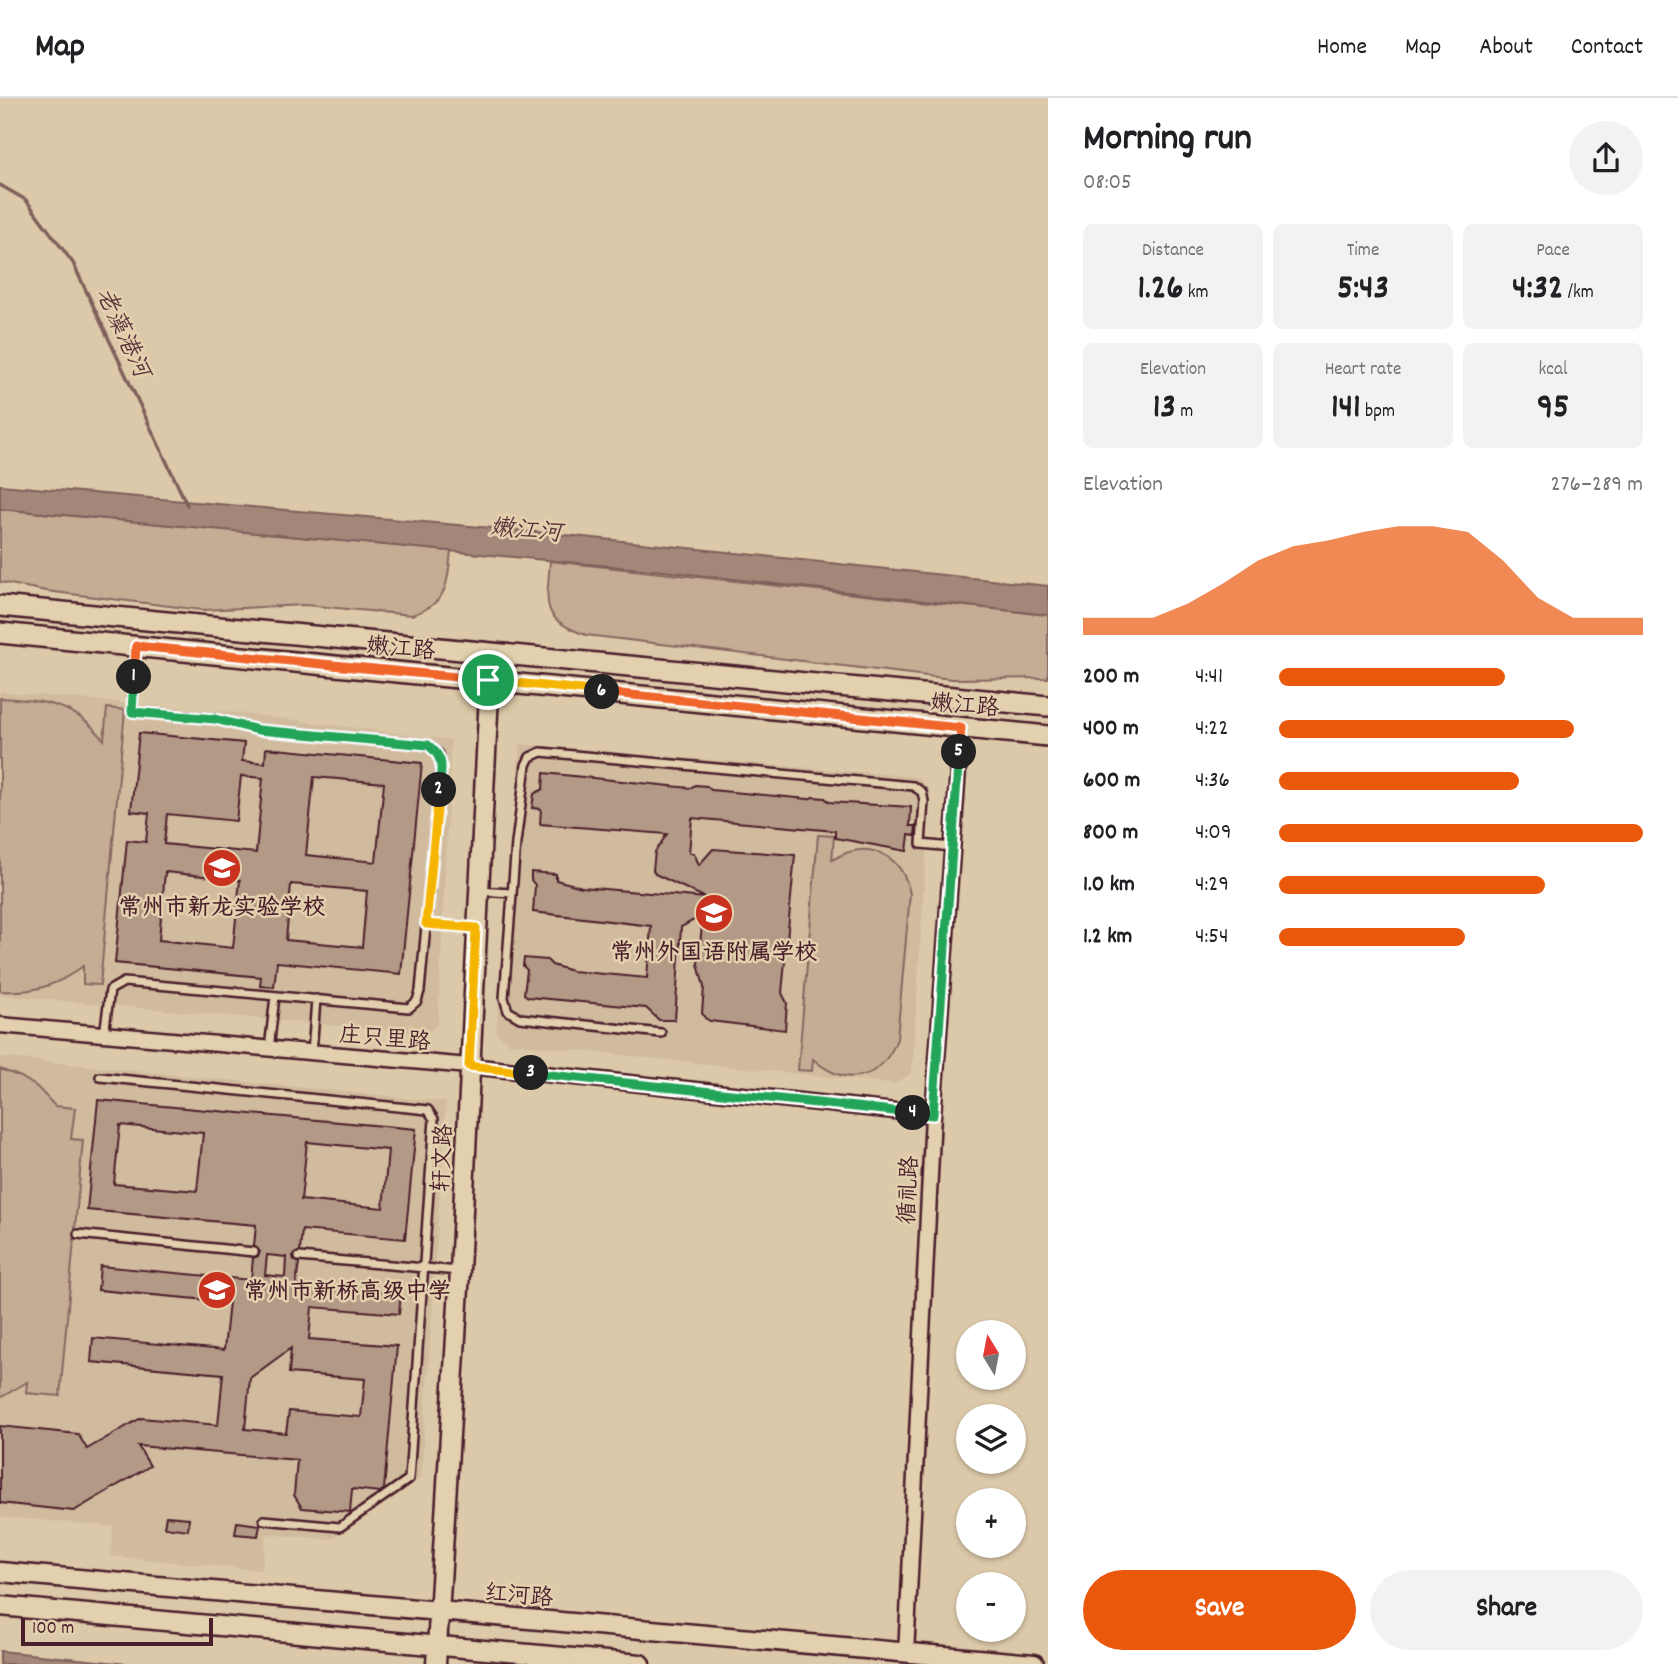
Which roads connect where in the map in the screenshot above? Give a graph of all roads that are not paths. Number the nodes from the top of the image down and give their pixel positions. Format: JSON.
{"nodes":[{"id":1,"x":0,"y":606,"type":"edge"},
{"id":2,"x":0,"y":633,"type":"edge"},
{"id":3,"x":136,"y":646,"type":"junction"},
{"id":4,"x":491,"y":654,"type":"junction"},
{"id":5,"x":488,"y":680,"type":"junction"},
{"id":6,"x":1048,"y":706,"type":"edge"},
{"id":7,"x":961,"y":728,"type":"junction"},
{"id":8,"x":1048,"y":736,"type":"edge"},
{"id":9,"x":951,"y":847,"type":"junction"},
{"id":10,"x":478,"y":891,"type":"junction"},
{"id":11,"x":512,"y":893,"type":"junction"},
{"id":12,"x":426,"y":924,"type":"junction"},
{"id":13,"x":476,"y":928,"type":"junction"},
{"id":14,"x":275,"y":996,"type":"junction"},
{"id":15,"x":317,"y":999,"type":"junction"},
{"id":16,"x":0,"y":1025,"type":"edge"},
{"id":17,"x":661,"y":1033,"type":"dead end"},
{"id":18,"x":104,"y":1035,"type":"junction"},
{"id":19,"x":270,"y":1050,"type":"junction"},
{"id":20,"x":312,"y":1053,"type":"junction"},
{"id":21,"x":469,"y":1066,"type":"junction"},
{"id":22,"x":100,"y":1077,"type":"dead end"},
{"id":23,"x":933,"y":1115,"type":"junction"},
{"id":24,"x":78,"y":1234,"type":"dead end"},
{"id":25,"x":254,"y":1252,"type":"dead end"},
{"id":26,"x":299,"y":1257,"type":"dead end"},
{"id":27,"x":424,"y":1268,"type":"junction"},
{"id":28,"x":460,"y":1271,"type":"junction"},
{"id":29,"x":264,"y":1520,"type":"dead end"},
{"id":30,"x":0,"y":1572,"type":"edge"},
{"id":31,"x":0,"y":1606,"type":"edge"},
{"id":32,"x":440,"y":1612,"type":"junction"},
{"id":33,"x":437,"y":1645,"type":"junction"},
{"id":34,"x":906,"y":1654,"type":"junction"},
{"id":35,"x":436,"y":1664,"type":"edge"},
{"id":36,"x":640,"y":1664,"type":"edge"},
{"id":37,"x":1034,"y":1664,"type":"edge"}],
"edges":[{"from":1,"to":4,"type":"main road","name":"嫩江路"},
{"from":2,"to":3,"type":"main road","name":"嫩江路"},
{"from":3,"to":5,"type":"main road","name":"嫩江路"},
{"from":3,"to":12,"type":"lane"},
{"from":4,"to":5,"type":"street","name":"轩文路"},
{"from":4,"to":6,"type":"main road","name":"嫩江路"},
{"from":5,"to":7,"type":"main road","name":"嫩江路"},
{"from":5,"to":10,"type":"street","name":"轩文路"},
{"from":7,"to":8,"type":"main road","name":"嫩江路"},
{"from":7,"to":9,"type":"street","name":"循礼路"},
{"from":9,"to":11,"type":"lane"},
{"from":9,"to":23,"type":"street","name":"循礼路"},
{"from":10,"to":11,"type":"lane"},
{"from":10,"to":13,"type":"street","name":"轩文路"},
{"from":11,"to":17,"type":"lane"},
{"from":12,"to":13,"type":"lane"},
{"from":12,"to":15,"type":"lane"},
{"from":13,"to":21,"type":"street","name":"轩文路"},
{"from":14,"to":15,"type":"lane"},
{"from":14,"to":18,"type":"lane"},
{"from":14,"to":19,"type":"lane"},
{"from":15,"to":20,"type":"lane"},
{"from":16,"to":18,"type":"street","name":"庄只里路"},
{"from":18,"to":19,"type":"street","name":"庄只里路"},
{"from":19,"to":20,"type":"street","name":"庄只里路"},
{"from":20,"to":21,"type":"street","name":"庄只里路"},
{"from":21,"to":23,"type":"street","name":"庄只里路"},
{"from":21,"to":28,"type":"street","name":"轩文路"},
{"from":22,"to":27,"type":"lane"},
{"from":23,"to":34,"type":"street","name":"循礼路"},
{"from":24,"to":25,"type":"lane"},
{"from":26,"to":27,"type":"lane"},
{"from":27,"to":28,"type":"lane"},
{"from":27,"to":29,"type":"lane"},
{"from":28,"to":32,"type":"street","name":"轩文路"},
{"from":30,"to":32,"type":"street","name":"红河路"},
{"from":31,"to":33,"type":"street"},
{"from":32,"to":33,"type":"street","name":"轩文路"},
{"from":32,"to":34,"type":"street","name":"红河路"},
{"from":33,"to":35,"type":"street","name":"轩文路"},
{"from":33,"to":36,"type":"street"},
{"from":34,"to":37,"type":"street","name":"红河路"}]}
